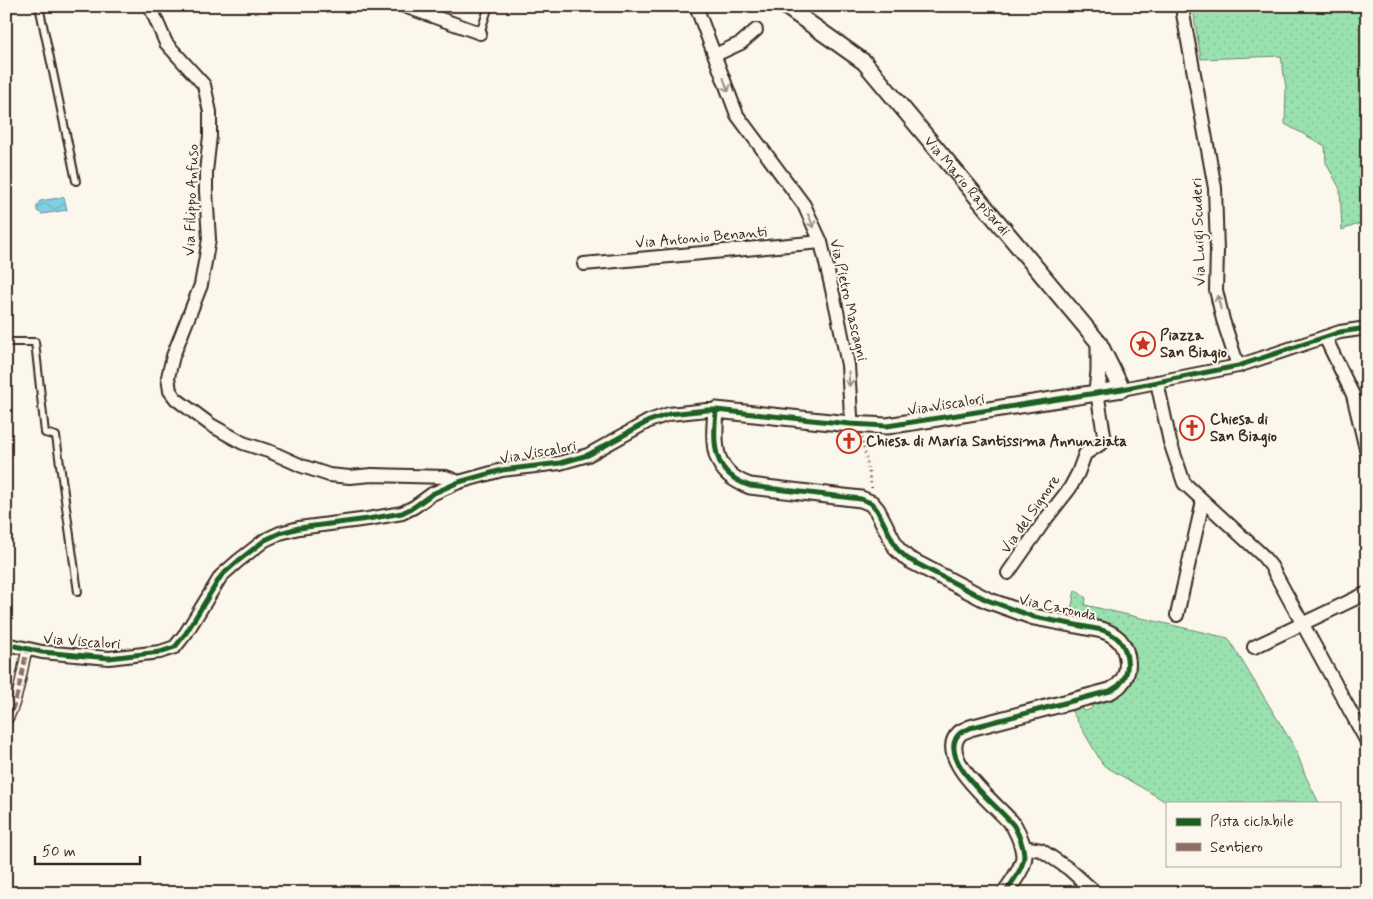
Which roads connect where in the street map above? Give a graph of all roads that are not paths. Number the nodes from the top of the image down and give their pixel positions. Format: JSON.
{"nodes":[{"id":1,"x":39,"y":6,"type":"edge"},
{"id":2,"x":150,"y":6,"type":"edge"},
{"id":3,"x":404,"y":6,"type":"edge"},
{"id":4,"x":489,"y":6,"type":"edge"},
{"id":5,"x":696,"y":6,"type":"edge"},
{"id":6,"x":785,"y":6,"type":"edge"},
{"id":7,"x":1183,"y":6,"type":"edge"},
{"id":8,"x":756,"y":30,"type":"dead end"},
{"id":9,"x":480,"y":33,"type":"joint"},
{"id":10,"x":715,"y":55,"type":"junction"},
{"id":11,"x":76,"y":180,"type":"dead end"},
{"id":12,"x":820,"y":242,"type":"junction"},
{"id":13,"x":584,"y":264,"type":"dead end"},
{"id":14,"x":1367,"y":328,"type":"edge"},
{"id":15,"x":1325,"y":337,"type":"junction"},
{"id":16,"x":6,"y":342,"type":"edge"},
{"id":17,"x":1099,"y":343,"type":"junction"},
{"id":18,"x":1238,"y":366,"type":"junction"},
{"id":19,"x":1157,"y":382,"type":"junction"},
{"id":20,"x":1122,"y":388,"type":"junction"},
{"id":21,"x":1097,"y":392,"type":"junction"},
{"id":22,"x":716,"y":410,"type":"junction"},
{"id":23,"x":855,"y":424,"type":"junction"},
{"id":24,"x":1367,"y":453,"type":"edge"},
{"id":25,"x":460,"y":482,"type":"junction"},
{"id":26,"x":1203,"y":501,"type":"junction"},
{"id":27,"x":1008,"y":573,"type":"dead end"},
{"id":28,"x":78,"y":592,"type":"dead end"},
{"id":29,"x":1367,"y":592,"type":"edge"},
{"id":30,"x":1177,"y":615,"type":"dead end"},
{"id":31,"x":1302,"y":624,"type":"junction"},
{"id":32,"x":6,"y":644,"type":"edge"},
{"id":33,"x":1254,"y":647,"type":"dead end"},
{"id":34,"x":27,"y":649,"type":"junction"},
{"id":35,"x":6,"y":722,"type":"edge"},
{"id":36,"x":1366,"y":740,"type":"edge"},
{"id":37,"x":1023,"y":846,"type":"junction"},
{"id":38,"x":1005,"y":893,"type":"edge"},
{"id":39,"x":1096,"y":893,"type":"edge"}],
"edges":[{"from":1,"to":11,"type":"lane"},
{"from":2,"to":25,"type":"street","name":"Via Filippo Anfuso"},
{"from":3,"to":9,"type":"street"},
{"from":4,"to":9,"type":"lane"},
{"from":5,"to":10,"type":"street","name":"Via Pietro Mascagni"},
{"from":6,"to":17,"type":"street","name":"Via Mario Rapisardi"},
{"from":18,"to":7,"type":"street","name":"Via Luigi Scuderi","one_way":true},
{"from":8,"to":10,"type":"street"},
{"from":10,"to":12,"type":"street","name":"Via Pietro Mascagni","one_way":true},
{"from":12,"to":13,"type":"street","name":"Via Antonio Benanti"},
{"from":12,"to":23,"type":"street","name":"Via Pietro Mascagni","one_way":true},
{"from":14,"to":15,"type":"street"},
{"from":15,"to":18,"type":"street"},
{"from":15,"to":24,"type":"street"},
{"from":16,"to":28,"type":"lane"},
{"from":17,"to":20,"type":"street","name":"Via Mario Rapisardi"},
{"from":17,"to":21,"type":"street"},
{"from":18,"to":19,"type":"street"},
{"from":19,"to":20,"type":"street"},
{"from":19,"to":26,"type":"street"},
{"from":20,"to":21,"type":"street","name":"Via Viscalori"},
{"from":21,"to":23,"type":"street","name":"Via Viscalori"},
{"from":21,"to":27,"type":"street","name":"Via del Signore"},
{"from":22,"to":23,"type":"street","name":"Via Viscalori"},
{"from":22,"to":25,"type":"street","name":"Via Viscalori"},
{"from":22,"to":37,"type":"street","name":"Via Caronda"},
{"from":25,"to":34,"type":"street","name":"Via Viscalori"},
{"from":26,"to":30,"type":"street"},
{"from":26,"to":31,"type":"street"},
{"from":29,"to":31,"type":"street"},
{"from":31,"to":33,"type":"street"},
{"from":31,"to":36,"type":"street"},
{"from":32,"to":34,"type":"street","name":"Via Viscalori"},
{"from":34,"to":35,"type":"street"},
{"from":37,"to":38,"type":"street"},
{"from":37,"to":39,"type":"street"}]}
